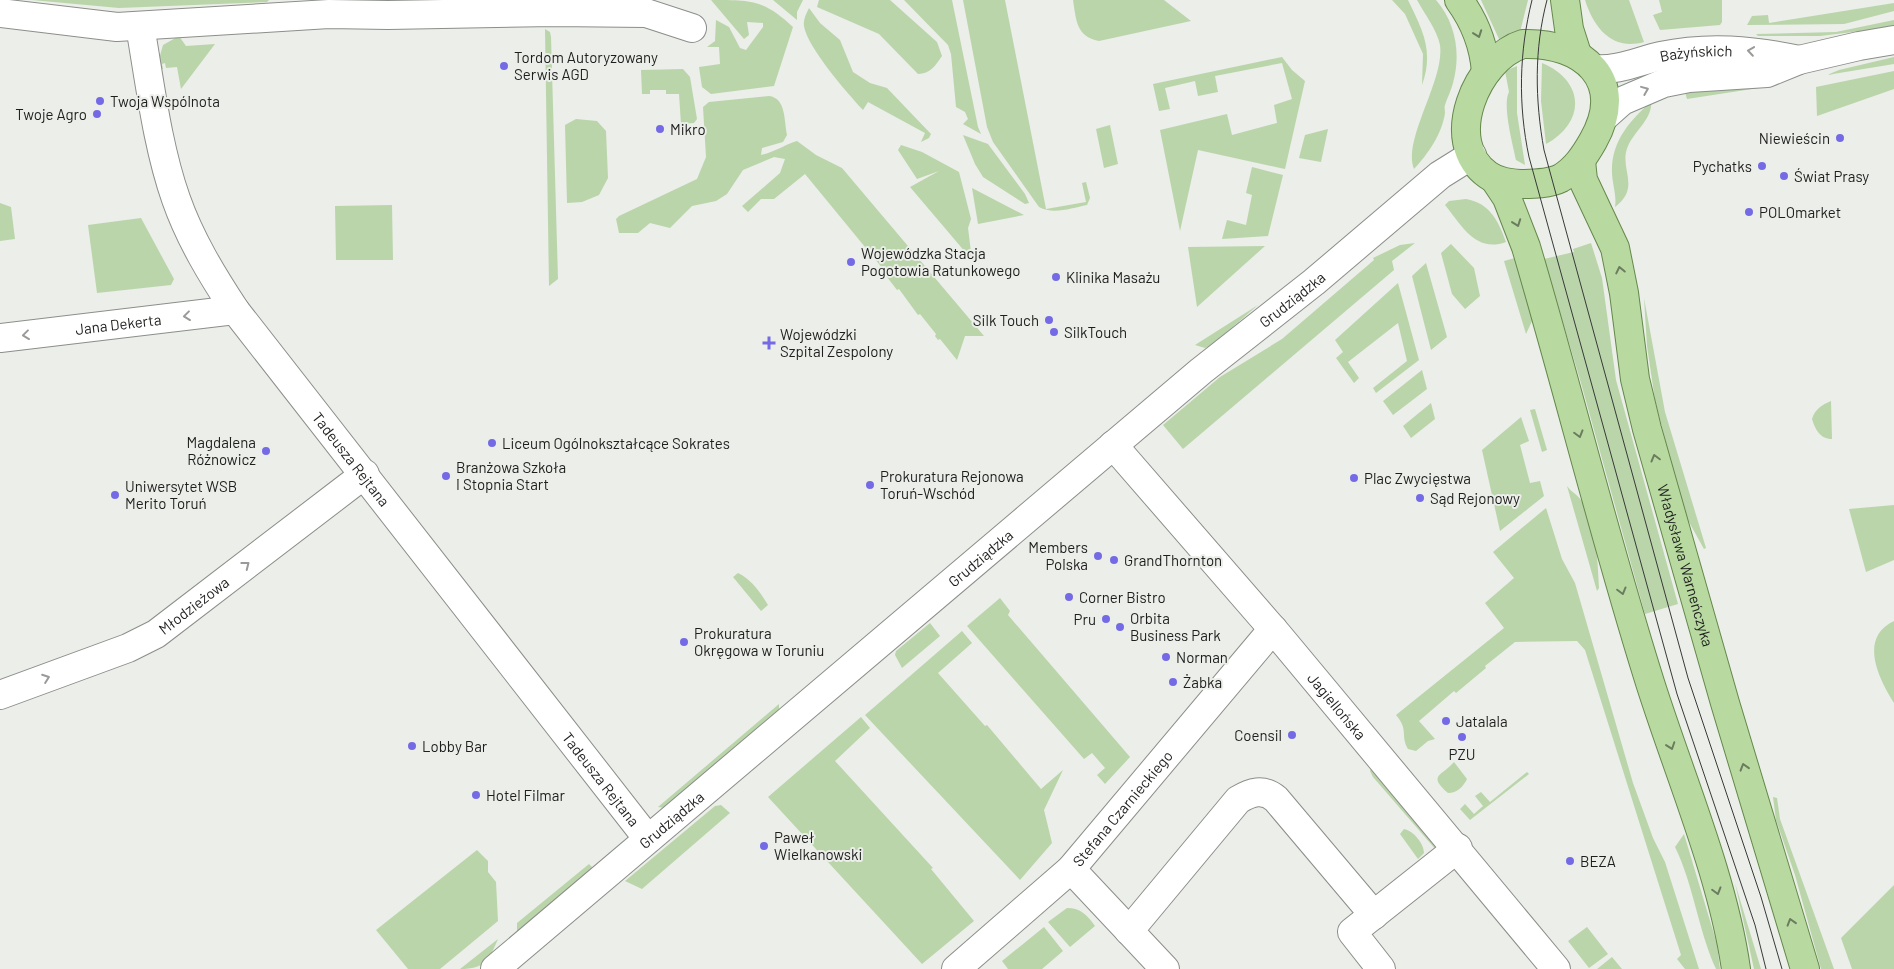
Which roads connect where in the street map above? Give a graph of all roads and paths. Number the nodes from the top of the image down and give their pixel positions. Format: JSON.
{"nodes":[{"id":1,"x":1459,"y":0,"type":"edge"},
{"id":2,"x":1565,"y":0,"type":"edge"},
{"id":3,"x":329,"y":7,"type":"edge"},
{"id":4,"x":0,"y":13,"type":"edge"},
{"id":5,"x":692,"y":28,"type":"dead end"},
{"id":6,"x":141,"y":32,"type":"junction"},
{"id":7,"x":1894,"y":40,"type":"edge"},
{"id":8,"x":1799,"y":60,"type":"junction"},
{"id":9,"x":1586,"y":61,"type":"junction"},
{"id":10,"x":1486,"y":72,"type":"junction"},
{"id":11,"x":1604,"y":117,"type":"junction"},
{"id":12,"x":1472,"y":155,"type":"junction"},
{"id":13,"x":1581,"y":161,"type":"junction"},
{"id":14,"x":1495,"y":180,"type":"junction"},
{"id":15,"x":235,"y":310,"type":"junction"},
{"id":16,"x":0,"y":338,"type":"edge"},
{"id":17,"x":1113,"y":445,"type":"junction"},
{"id":18,"x":365,"y":474,"type":"junction"},
{"id":19,"x":1273,"y":629,"type":"junction"},
{"id":20,"x":0,"y":695,"type":"edge"},
{"id":21,"x":648,"y":839,"type":"junction"},
{"id":22,"x":1458,"y":848,"type":"junction"},
{"id":23,"x":1071,"y":869,"type":"junction"},
{"id":24,"x":1374,"y":915,"type":"junction"},
{"id":25,"x":1129,"y":931,"type":"junction"},
{"id":26,"x":1157,"y":966,"type":"edge"},
{"id":27,"x":495,"y":969,"type":"edge"},
{"id":28,"x":956,"y":969,"type":"edge"},
{"id":29,"x":1381,"y":969,"type":"edge"},
{"id":30,"x":1556,"y":969,"type":"edge"},
{"id":31,"x":1736,"y":969,"type":"edge"},
{"id":32,"x":1805,"y":969,"type":"edge"}],
"edges":[{"from":1,"to":10,"type":"main road","one_way":true},
{"from":2,"to":9,"type":"main road"},
{"from":3,"to":5,"type":"street"},
{"from":3,"to":6,"type":"street"},
{"from":4,"to":6,"type":"street"},
{"from":6,"to":15,"type":"street","name":"Tadeusza Rejtana"},
{"from":7,"to":8,"type":"street","name":"Bażyńskich"},
{"from":8,"to":9,"type":"street","name":"Bażyńskich","one_way":true},
{"from":11,"to":8,"type":"street","name":"Bażyńskich","one_way":true},
{"from":9,"to":10,"type":"main road"},
{"from":9,"to":11,"type":"main road"},
{"from":10,"to":12,"type":"main road"},
{"from":11,"to":13,"type":"main road"},
{"from":12,"to":14,"type":"main road"},
{"from":12,"to":17,"type":"street","name":"Grudziądzka"},
{"from":13,"to":14,"type":"main road"},
{"from":32,"to":13,"type":"main road","name":"Władysława Warneńczyka","one_way":true},
{"from":14,"to":31,"type":"main road","one_way":true},
{"from":15,"to":16,"type":"street","name":"Jana Dekerta","one_way":true},
{"from":15,"to":18,"type":"street","name":"Tadeusza Rejtana"},
{"from":17,"to":19,"type":"street","name":"Jagiellońska"},
{"from":17,"to":21,"type":"street","name":"Grudziądzka"},
{"from":20,"to":18,"type":"street","name":"Młodzieżowa","one_way":true},
{"from":18,"to":21,"type":"street","name":"Tadeusza Rejtana"},
{"from":19,"to":22,"type":"street","name":"Jagiellońska"},
{"from":19,"to":23,"type":"street","name":"Stefana Czarnieckiego"},
{"from":21,"to":27,"type":"street","name":"Grudziądzka"},
{"from":22,"to":24,"type":"street"},
{"from":22,"to":30,"type":"street","name":"Jagiellońska"},
{"from":23,"to":25,"type":"street"},
{"from":23,"to":28,"type":"street","name":"Stefana Czarnieckiego"},
{"from":24,"to":25,"type":"street"},
{"from":24,"to":29,"type":"street"},
{"from":25,"to":26,"type":"street"}]}
